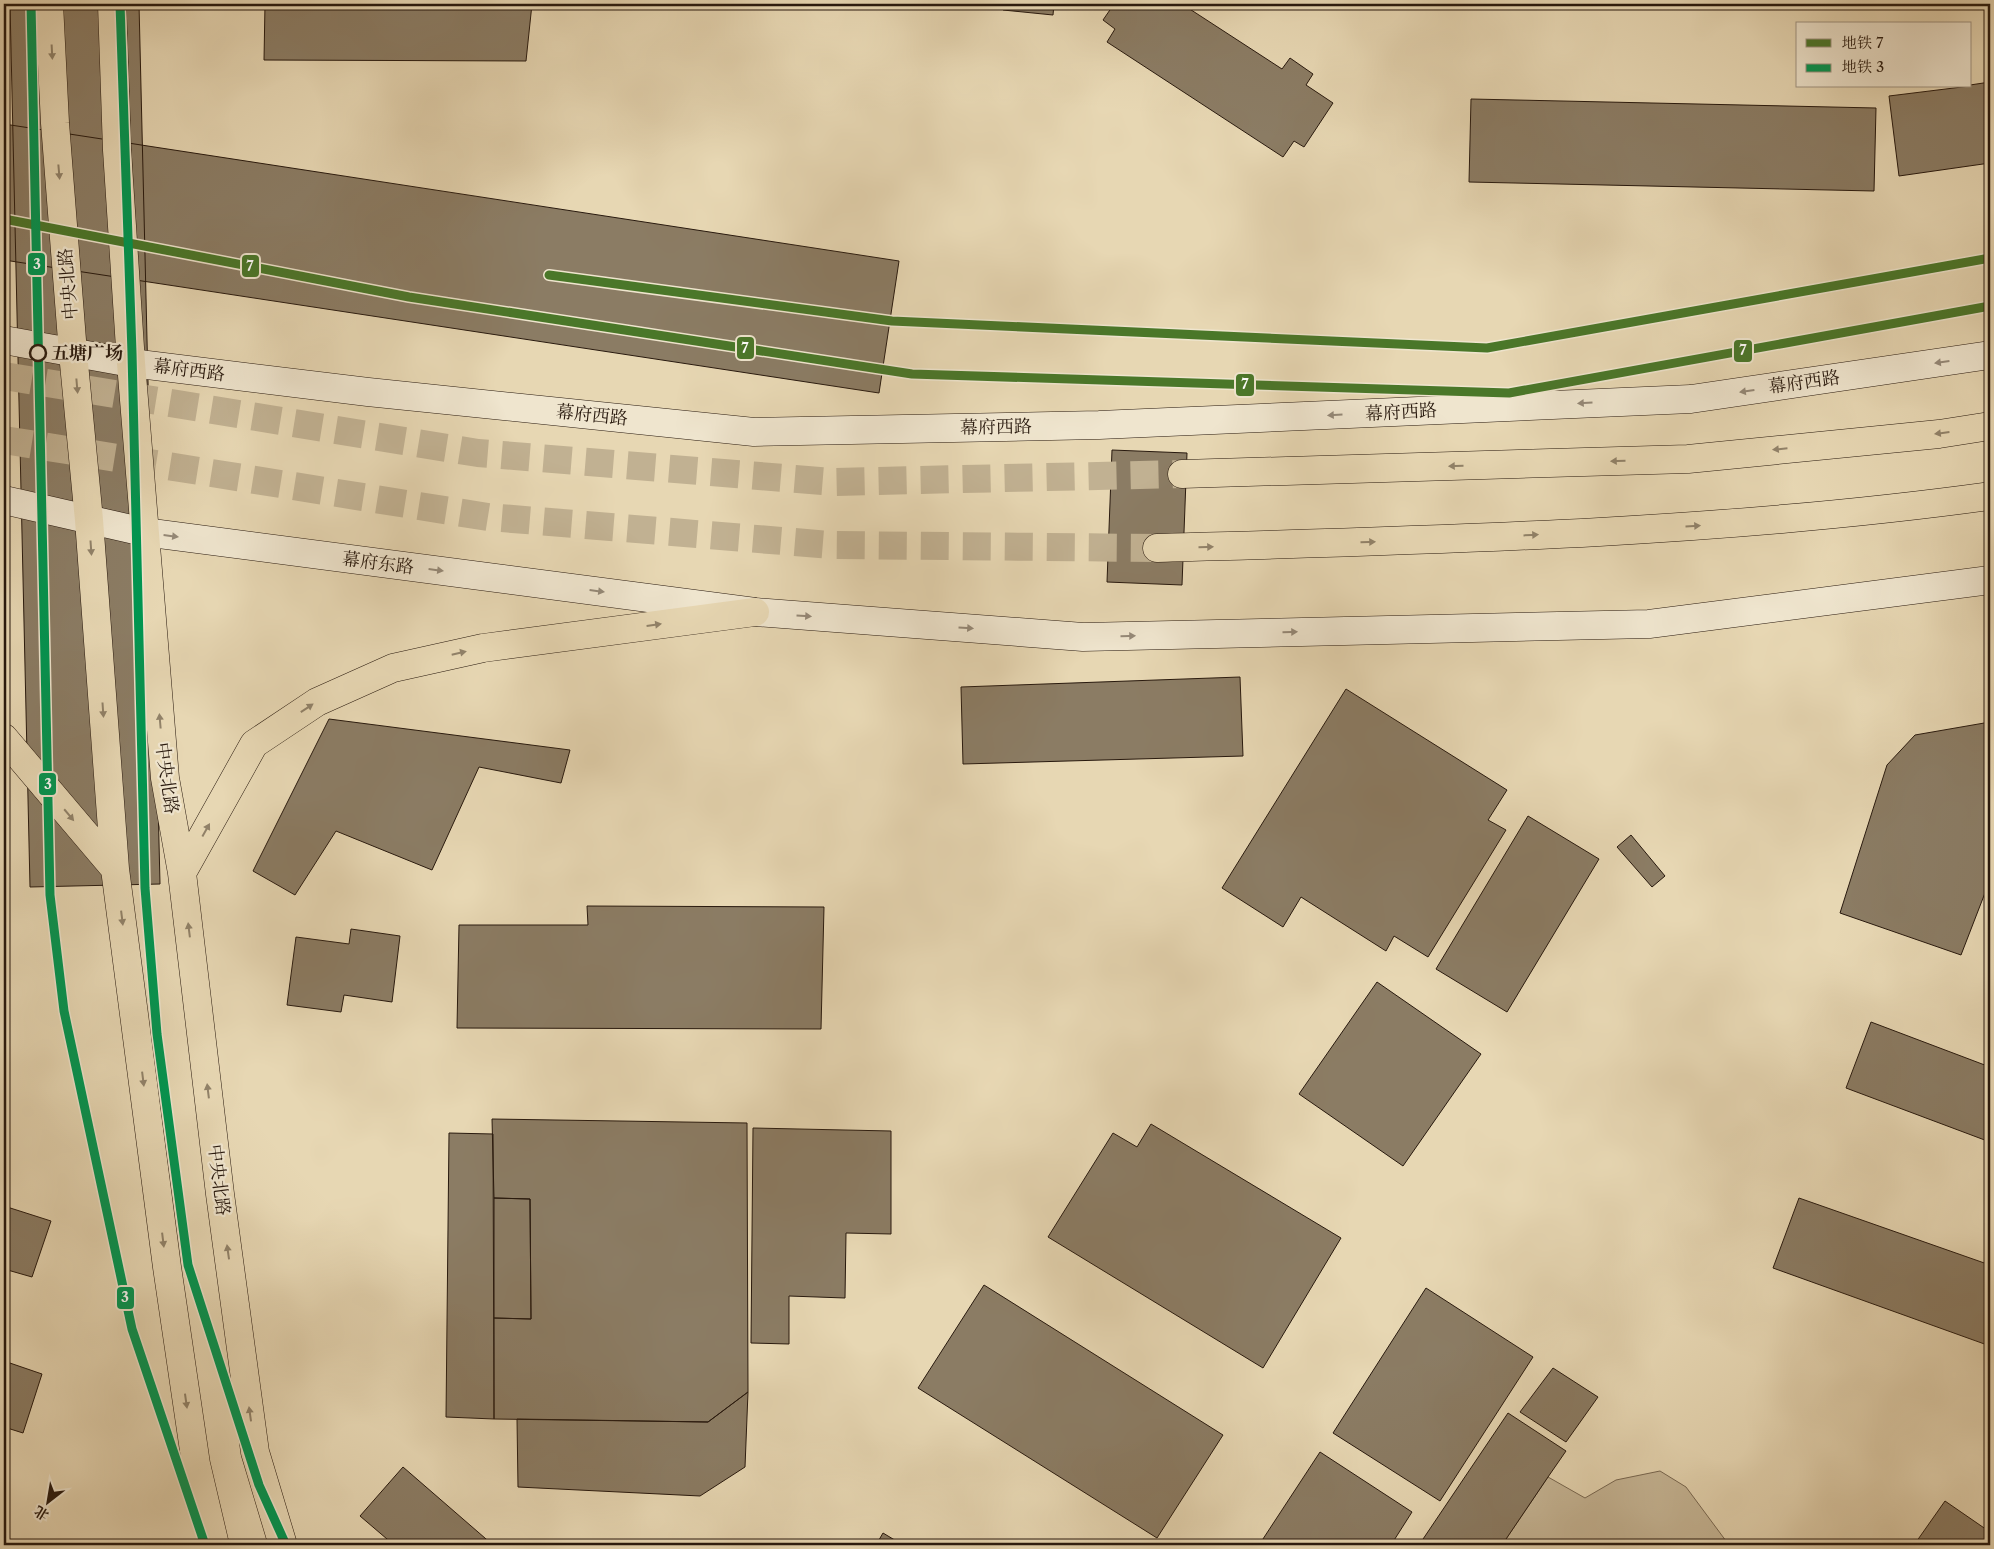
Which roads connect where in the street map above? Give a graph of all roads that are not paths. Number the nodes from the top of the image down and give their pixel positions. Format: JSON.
{"nodes":[{"id":1,"x":49,"y":4,"type":"edge"},
{"id":2,"x":112,"y":4,"type":"edge"},
{"id":3,"x":4,"y":340,"type":"edge"},
{"id":4,"x":73,"y":353,"type":"junction"},
{"id":5,"x":1990,"y":355,"type":"edge"},
{"id":6,"x":131,"y":363,"type":"junction"},
{"id":7,"x":1990,"y":426,"type":"edge"},
{"id":8,"x":1182,"y":474,"type":"tunnel mouth"},
{"id":9,"x":1990,"y":496,"type":"edge"},
{"id":10,"x":4,"y":500,"type":"edge"},
{"id":11,"x":89,"y":520,"type":"junction"},
{"id":12,"x":144,"y":532,"type":"junction"},
{"id":13,"x":1157,"y":548,"type":"tunnel mouth"},
{"id":14,"x":1990,"y":580,"type":"edge"},
{"id":15,"x":755,"y":612,"type":"junction"},
{"id":16,"x":4,"y":738,"type":"edge"},
{"id":17,"x":115,"y":869,"type":"junction"},
{"id":18,"x":182,"y":873,"type":"junction"},
{"id":19,"x":216,"y":1545,"type":"edge"},
{"id":20,"x":283,"y":1545,"type":"edge"}],
"edges":[{"from":1,"to":4,"type":"main road","name":"中央北路","one_way":true},
{"from":2,"to":6,"type":"main road","name":"中央北路"},
{"from":3,"to":4,"type":"main road","name":"幕府西路"},
{"from":4,"to":6,"type":"main road","name":"幕府西路"},
{"from":4,"to":11,"type":"main road","name":"中央北路","one_way":true},
{"from":5,"to":6,"type":"main road","name":"幕府西路","one_way":true},
{"from":6,"to":12,"type":"main road","name":"中央北路"},
{"from":7,"to":8,"type":"main road","one_way":true},
{"from":13,"to":9,"type":"main road","one_way":true},
{"from":10,"to":11,"type":"main road","name":"幕府东路"},
{"from":11,"to":12,"type":"main road","name":"幕府东路"},
{"from":11,"to":17,"type":"main road","name":"中央北路","one_way":true},
{"from":12,"to":15,"type":"main road","name":"幕府东路","one_way":true},
{"from":18,"to":12,"type":"main road","name":"中央北路","one_way":true},
{"from":15,"to":14,"type":"main road","one_way":true},
{"from":18,"to":15,"type":"main road","one_way":true},
{"from":16,"to":17,"type":"main road","one_way":true},
{"from":17,"to":19,"type":"main road","name":"中央北路","one_way":true},
{"from":20,"to":18,"type":"main road","name":"中央北路","one_way":true}]}
